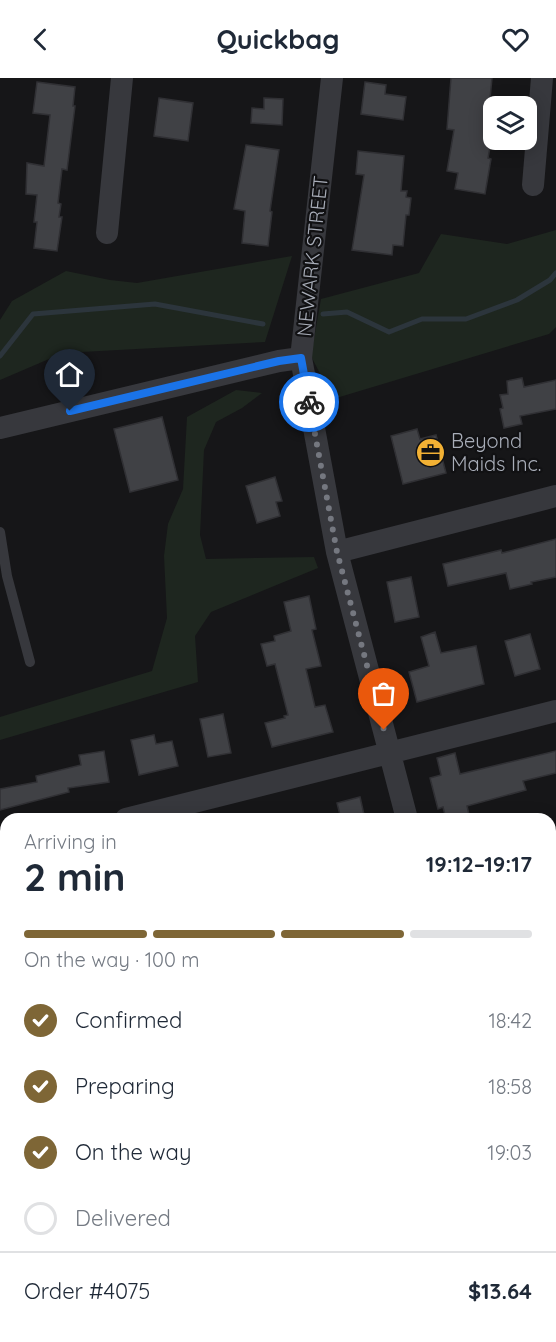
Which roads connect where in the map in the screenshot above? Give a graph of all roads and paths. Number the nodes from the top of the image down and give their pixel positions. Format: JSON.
{"nodes":[{"id":1,"x":122,"y":78,"type":"edge"},
{"id":2,"x":332,"y":78,"type":"edge"},
{"id":3,"x":542,"y":78,"type":"edge"},
{"id":4,"x":533,"y":185,"type":"dead end"},
{"id":5,"x":107,"y":233,"type":"dead end"},
{"id":6,"x":301,"y":358,"type":"junction"},
{"id":7,"x":0,"y":428,"type":"edge"},
{"id":8,"x":556,"y":496,"type":"edge"},
{"id":9,"x":0,"y":532,"type":"edge"},
{"id":10,"x":337,"y":552,"type":"junction"},
{"id":11,"x":4,"y":575,"type":"edge"},
{"id":12,"x":30,"y":662,"type":"dead end"},
{"id":13,"x":556,"y":711,"type":"edge"},
{"id":14,"x":390,"y":753,"type":"junction"},
{"id":15,"x":150,"y":813,"type":"edge"},
{"id":16,"x":405,"y":813,"type":"edge"}],
"edges":[{"from":1,"to":5,"type":"street"},
{"from":2,"to":6,"type":"street","name":"NEWARK STREET"},
{"from":3,"to":4,"type":"street"},
{"from":6,"to":7,"type":"street"},
{"from":6,"to":10,"type":"street","name":"NEWARK STREET"},
{"from":8,"to":10,"type":"street"},
{"from":9,"to":11,"type":"lane"},
{"from":10,"to":14,"type":"street","name":"NEWARK STREET"},
{"from":11,"to":12,"type":"lane"},
{"from":13,"to":14,"type":"street"},
{"from":14,"to":15,"type":"street"},
{"from":14,"to":16,"type":"street","name":"NEWARK STREET"}]}
